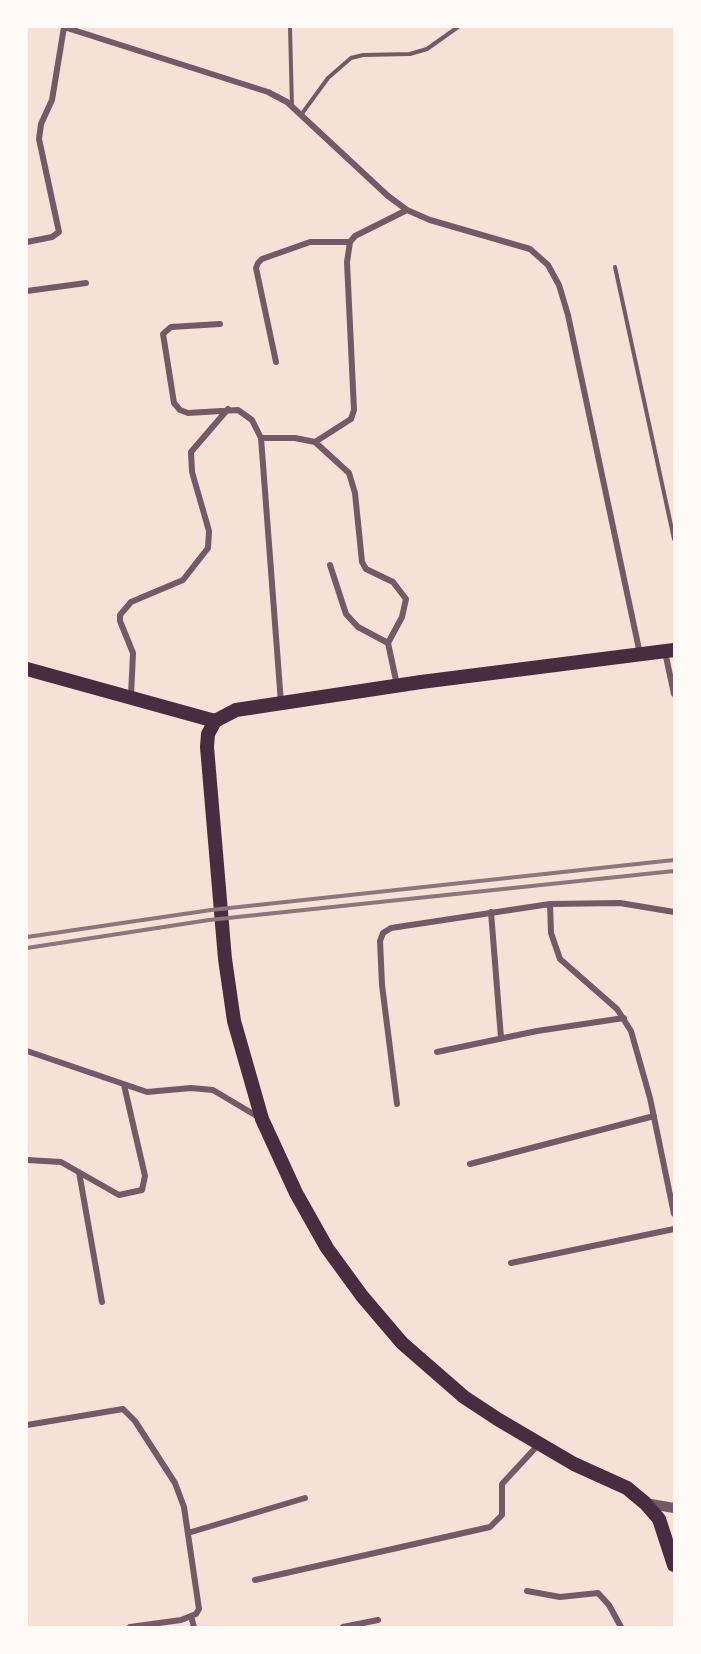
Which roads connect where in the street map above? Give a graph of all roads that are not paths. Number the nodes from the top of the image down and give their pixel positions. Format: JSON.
{"nodes":[{"id":1,"x":64,"y":27,"type":"edge"},
{"id":2,"x":290,"y":27,"type":"edge"},
{"id":3,"x":458,"y":27,"type":"edge"},
{"id":4,"x":292,"y":107,"type":"junction"},
{"id":5,"x":301,"y":115,"type":"junction"},
{"id":6,"x":407,"y":210,"type":"junction"},
{"id":7,"x":27,"y":242,"type":"edge"},
{"id":8,"x":350,"y":242,"type":"junction"},
{"id":9,"x":615,"y":267,"type":"dead end"},
{"id":10,"x":87,"y":283,"type":"dead end"},
{"id":11,"x":27,"y":291,"type":"edge"},
{"id":12,"x":220,"y":324,"type":"dead end"},
{"id":13,"x":276,"y":362,"type":"dead end"},
{"id":14,"x":228,"y":409,"type":"junction"},
{"id":15,"x":261,"y":438,"type":"junction"},
{"id":16,"x":315,"y":442,"type":"junction"},
{"id":17,"x":674,"y":539,"type":"edge"},
{"id":18,"x":330,"y":565,"type":"dead end"},
{"id":19,"x":388,"y":643,"type":"junction"},
{"id":20,"x":669,"y":651,"type":"edge"},
{"id":21,"x":640,"y":654,"type":"junction"},
{"id":22,"x":27,"y":669,"type":"edge"},
{"id":23,"x":397,"y":685,"type":"junction"},
{"id":24,"x":674,"y":694,"type":"edge"},
{"id":25,"x":131,"y":696,"type":"junction"},
{"id":26,"x":280,"y":703,"type":"junction"},
{"id":27,"x":215,"y":721,"type":"junction"},
{"id":28,"x":550,"y":904,"type":"junction"},
{"id":29,"x":490,"y":912,"type":"junction"},
{"id":30,"x":674,"y":912,"type":"edge"},
{"id":31,"x":624,"y":1018,"type":"junction"},
{"id":32,"x":501,"y":1038,"type":"junction"},
{"id":33,"x":27,"y":1052,"type":"edge"},
{"id":34,"x":437,"y":1052,"type":"dead end"},
{"id":35,"x":124,"y":1085,"type":"junction"},
{"id":36,"x":398,"y":1104,"type":"dead end"},
{"id":37,"x":654,"y":1116,"type":"junction"},
{"id":38,"x":261,"y":1119,"type":"junction"},
{"id":39,"x":27,"y":1160,"type":"edge"},
{"id":40,"x":470,"y":1164,"type":"dead end"},
{"id":41,"x":79,"y":1172,"type":"junction"},
{"id":42,"x":674,"y":1214,"type":"edge"},
{"id":43,"x":674,"y":1229,"type":"edge"},
{"id":44,"x":511,"y":1263,"type":"dead end"},
{"id":45,"x":102,"y":1302,"type":"dead end"},
{"id":46,"x":27,"y":1425,"type":"edge"},
{"id":47,"x":539,"y":1444,"type":"junction"},
{"id":48,"x":306,"y":1498,"type":"dead end"},
{"id":49,"x":645,"y":1503,"type":"junction"},
{"id":50,"x":674,"y":1508,"type":"edge"},
{"id":51,"x":188,"y":1533,"type":"junction"},
{"id":52,"x":674,"y":1565,"type":"edge"},
{"id":53,"x":255,"y":1580,"type":"dead end"},
{"id":54,"x":527,"y":1591,"type":"dead end"},
{"id":55,"x":191,"y":1616,"type":"junction"},
{"id":56,"x":378,"y":1620,"type":"dead end"},
{"id":57,"x":130,"y":1627,"type":"edge"},
{"id":58,"x":194,"y":1627,"type":"edge"},
{"id":59,"x":343,"y":1627,"type":"edge"},
{"id":60,"x":621,"y":1627,"type":"edge"}],
"edges":[{"from":1,"to":4,"type":"street"},
{"from":1,"to":7,"type":"street"},
{"from":2,"to":4,"type":"lane"},
{"from":3,"to":5,"type":"lane"},
{"from":4,"to":5,"type":"street"},
{"from":5,"to":6,"type":"street"},
{"from":6,"to":8,"type":"street"},
{"from":6,"to":21,"type":"street"},
{"from":8,"to":13,"type":"street"},
{"from":8,"to":16,"type":"street"},
{"from":9,"to":17,"type":"lane"},
{"from":10,"to":11,"type":"street"},
{"from":12,"to":14,"type":"street"},
{"from":14,"to":15,"type":"street"},
{"from":14,"to":25,"type":"street"},
{"from":15,"to":16,"type":"street"},
{"from":15,"to":26,"type":"street"},
{"from":16,"to":19,"type":"street"},
{"from":18,"to":19,"type":"street"},
{"from":19,"to":23,"type":"street"},
{"from":20,"to":21,"type":"main road"},
{"from":20,"to":24,"type":"street"},
{"from":21,"to":23,"type":"main road"},
{"from":22,"to":25,"type":"main road"},
{"from":23,"to":26,"type":"main road"},
{"from":25,"to":27,"type":"main road"},
{"from":26,"to":27,"type":"main road"},
{"from":27,"to":38,"type":"main road"},
{"from":28,"to":29,"type":"street"},
{"from":28,"to":30,"type":"street"},
{"from":28,"to":31,"type":"street"},
{"from":29,"to":32,"type":"street"},
{"from":29,"to":36,"type":"street"},
{"from":31,"to":32,"type":"street"},
{"from":31,"to":37,"type":"street"},
{"from":32,"to":34,"type":"street"},
{"from":33,"to":35,"type":"street"},
{"from":35,"to":38,"type":"street"},
{"from":35,"to":41,"type":"street"},
{"from":37,"to":40,"type":"street"},
{"from":37,"to":42,"type":"street"},
{"from":38,"to":47,"type":"main road"},
{"from":39,"to":41,"type":"street"},
{"from":41,"to":45,"type":"street"},
{"from":43,"to":44,"type":"street"},
{"from":46,"to":51,"type":"street"},
{"from":47,"to":49,"type":"main road"},
{"from":47,"to":53,"type":"street"},
{"from":48,"to":51,"type":"street"},
{"from":49,"to":50,"type":"street"},
{"from":49,"to":52,"type":"main road"},
{"from":51,"to":55,"type":"street"},
{"from":54,"to":60,"type":"street"},
{"from":55,"to":57,"type":"street"},
{"from":55,"to":58,"type":"street"},
{"from":56,"to":59,"type":"street"}]}
